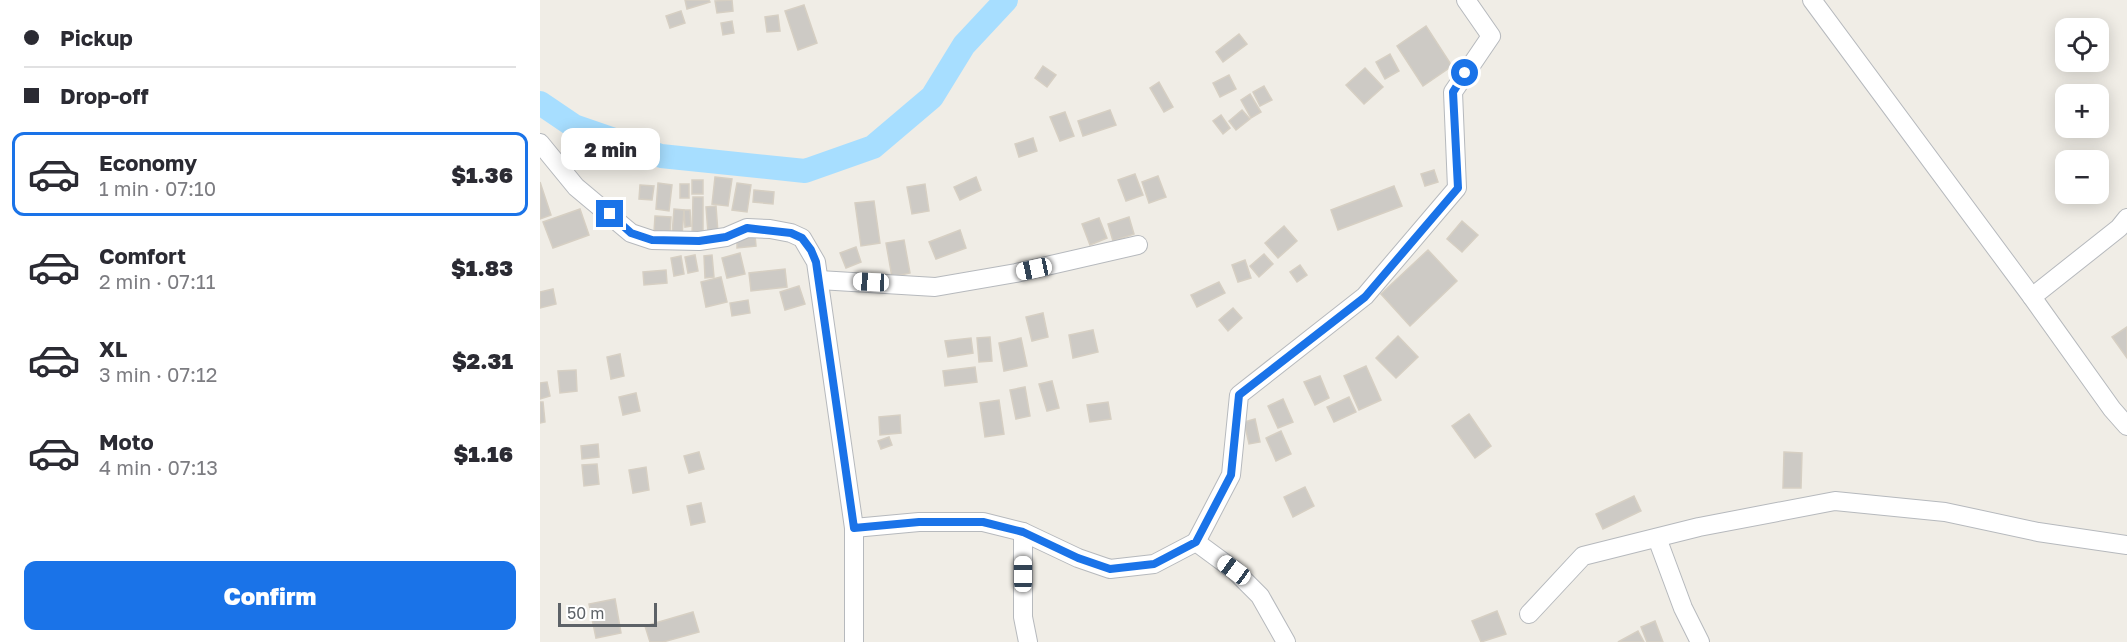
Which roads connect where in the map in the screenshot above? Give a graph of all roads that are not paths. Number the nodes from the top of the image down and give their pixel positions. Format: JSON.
{"nodes":[{"id":1,"x":1466,"y":0,"type":"edge"},
{"id":2,"x":1812,"y":0,"type":"edge"},
{"id":3,"x":540,"y":143,"type":"edge"},
{"id":4,"x":2127,"y":218,"type":"edge"},
{"id":5,"x":1138,"y":245,"type":"dead end"},
{"id":6,"x":819,"y":280,"type":"junction"},
{"id":7,"x":2032,"y":297,"type":"junction"},
{"id":8,"x":2127,"y":426,"type":"edge"},
{"id":9,"x":854,"y":528,"type":"junction"},
{"id":10,"x":1023,"y":532,"type":"junction"},
{"id":11,"x":1657,"y":538,"type":"junction"},
{"id":12,"x":1196,"y":542,"type":"junction"},
{"id":13,"x":2127,"y":545,"type":"edge"},
{"id":14,"x":1529,"y":614,"type":"dead end"},
{"id":15,"x":854,"y":642,"type":"edge"},
{"id":16,"x":1028,"y":642,"type":"edge"},
{"id":17,"x":1286,"y":642,"type":"edge"},
{"id":18,"x":1700,"y":642,"type":"edge"}],
"edges":[{"from":1,"to":12,"type":"street"},
{"from":2,"to":7,"type":"street"},
{"from":3,"to":6,"type":"street"},
{"from":4,"to":7,"type":"street"},
{"from":5,"to":6,"type":"street"},
{"from":6,"to":9,"type":"street"},
{"from":7,"to":8,"type":"street"},
{"from":9,"to":10,"type":"street"},
{"from":9,"to":15,"type":"street"},
{"from":10,"to":12,"type":"street"},
{"from":10,"to":16,"type":"street"},
{"from":11,"to":13,"type":"street"},
{"from":11,"to":14,"type":"street"},
{"from":11,"to":18,"type":"street"},
{"from":12,"to":17,"type":"street"}]}
